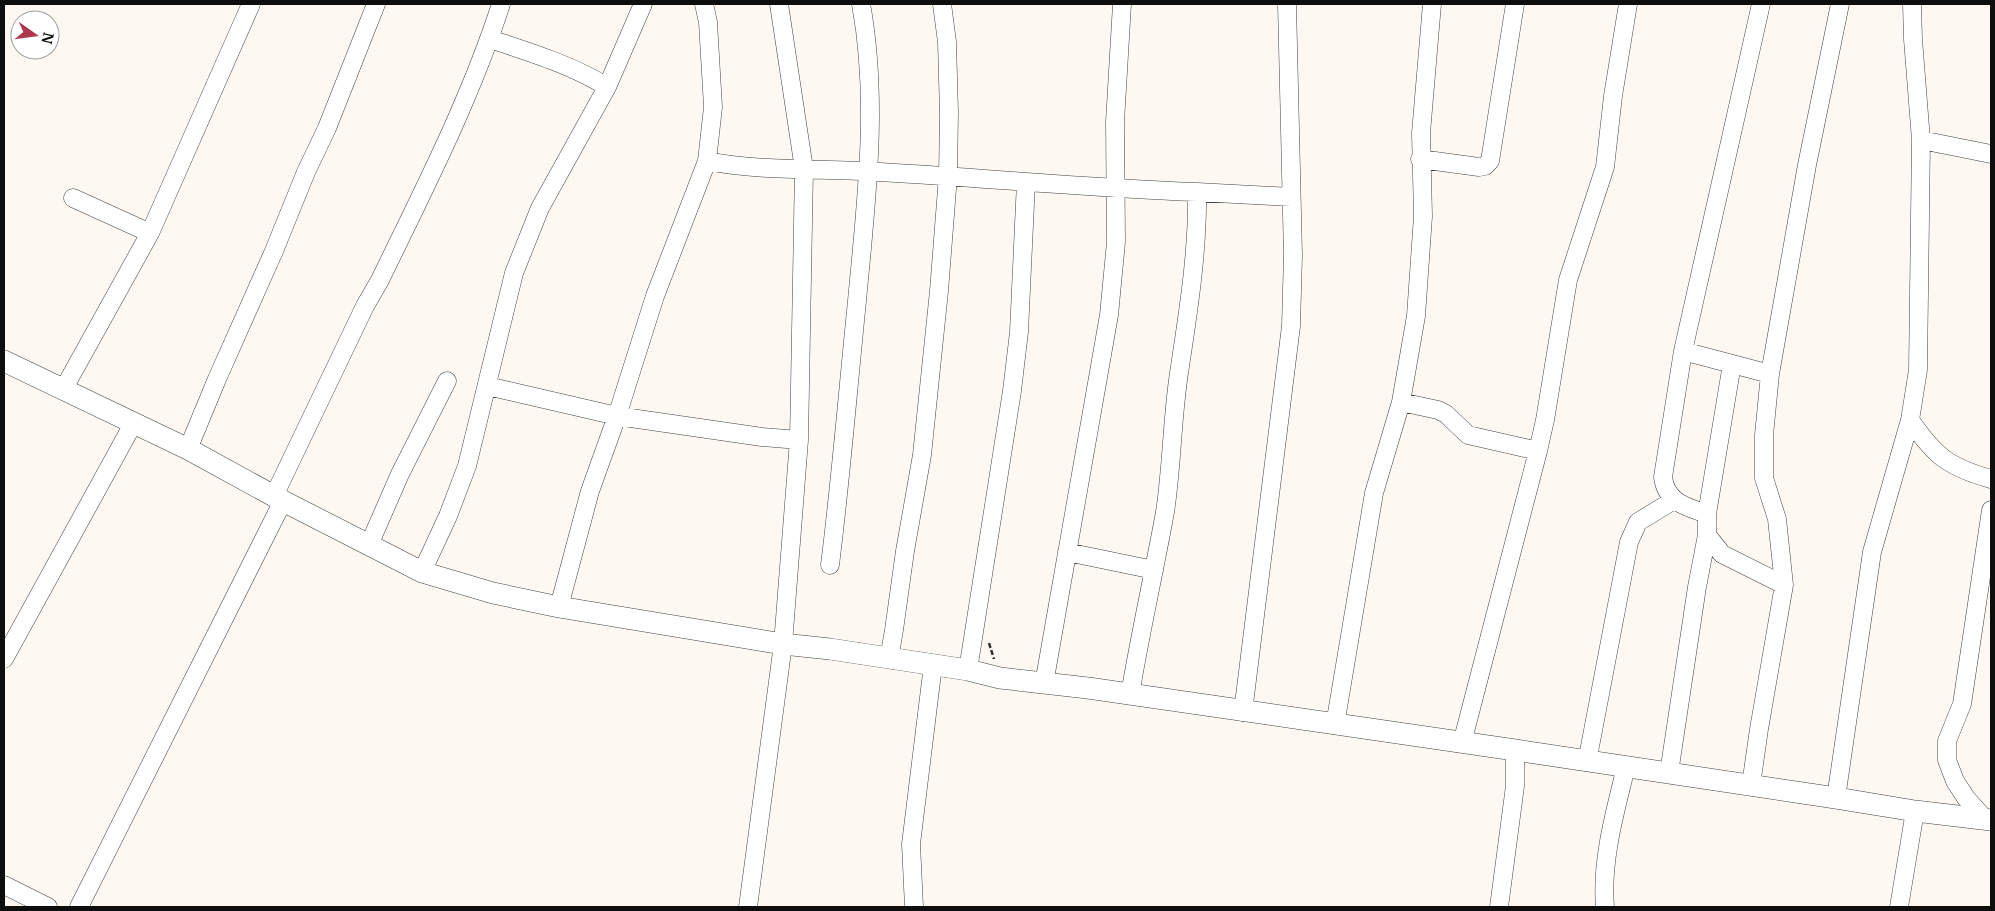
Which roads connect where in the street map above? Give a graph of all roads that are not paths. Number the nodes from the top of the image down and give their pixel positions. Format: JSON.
{"nodes":[{"id":1,"x":251,"y":4,"type":"edge"},
{"id":2,"x":376,"y":4,"type":"edge"},
{"id":3,"x":501,"y":4,"type":"edge"},
{"id":4,"x":644,"y":4,"type":"edge"},
{"id":5,"x":704,"y":4,"type":"edge"},
{"id":6,"x":779,"y":4,"type":"edge"},
{"id":7,"x":861,"y":4,"type":"edge"},
{"id":8,"x":942,"y":4,"type":"edge"},
{"id":9,"x":1122,"y":4,"type":"edge"},
{"id":10,"x":1287,"y":4,"type":"edge"},
{"id":11,"x":1432,"y":4,"type":"edge"},
{"id":12,"x":1516,"y":4,"type":"edge"},
{"id":13,"x":1628,"y":4,"type":"edge"},
{"id":14,"x":1761,"y":4,"type":"edge"},
{"id":15,"x":1840,"y":4,"type":"edge"},
{"id":16,"x":1912,"y":4,"type":"edge"},
{"id":17,"x":490,"y":39,"type":"junction"},
{"id":18,"x":607,"y":87,"type":"junction"},
{"id":19,"x":1920,"y":140,"type":"junction"},
{"id":20,"x":1991,"y":154,"type":"edge"},
{"id":21,"x":1420,"y":159,"type":"junction"},
{"id":22,"x":706,"y":161,"type":"junction"},
{"id":23,"x":804,"y":169,"type":"junction"},
{"id":24,"x":870,"y":171,"type":"junction"},
{"id":25,"x":948,"y":176,"type":"junction"},
{"id":26,"x":1026,"y":182,"type":"junction"},
{"id":27,"x":1114,"y":188,"type":"junction"},
{"id":28,"x":1197,"y":192,"type":"junction"},
{"id":29,"x":1291,"y":197,"type":"junction"},
{"id":30,"x":73,"y":198,"type":"dead end"},
{"id":31,"x":150,"y":233,"type":"junction"},
{"id":32,"x":1683,"y":351,"type":"junction"},
{"id":33,"x":4,"y":361,"type":"edge"},
{"id":34,"x":1732,"y":364,"type":"junction"},
{"id":35,"x":1770,"y":374,"type":"junction"},
{"id":36,"x":447,"y":381,"type":"dead end"},
{"id":37,"x":487,"y":386,"type":"junction"},
{"id":38,"x":63,"y":390,"type":"junction"},
{"id":39,"x":1400,"y":402,"type":"junction"},
{"id":40,"x":617,"y":416,"type":"junction"},
{"id":41,"x":1910,"y":420,"type":"junction"},
{"id":42,"x":133,"y":424,"type":"junction"},
{"id":43,"x":799,"y":440,"type":"junction"},
{"id":44,"x":188,"y":449,"type":"junction"},
{"id":45,"x":1538,"y":451,"type":"junction"},
{"id":46,"x":1991,"y":479,"type":"edge"},
{"id":47,"x":279,"y":499,"type":"junction"},
{"id":48,"x":1674,"y":500,"type":"junction"},
{"id":49,"x":1991,"y":510,"type":"edge"},
{"id":50,"x":1707,"y":514,"type":"junction"},
{"id":51,"x":1707,"y":535,"type":"junction"},
{"id":52,"x":370,"y":545,"type":"junction"},
{"id":53,"x":1067,"y":552,"type":"junction"},
{"id":54,"x":830,"y":565,"type":"dead end"},
{"id":55,"x":1154,"y":570,"type":"junction"},
{"id":56,"x":422,"y":572,"type":"junction"},
{"id":57,"x":1784,"y":585,"type":"junction"},
{"id":58,"x":559,"y":607,"type":"junction"},
{"id":59,"x":783,"y":644,"type":"junction"},
{"id":60,"x":4,"y":659,"type":"edge"},
{"id":61,"x":889,"y":659,"type":"junction"},
{"id":62,"x":933,"y":665,"type":"junction"},
{"id":63,"x":968,"y":670,"type":"junction"},
{"id":64,"x":1044,"y":684,"type":"junction"},
{"id":65,"x":1130,"y":695,"type":"junction"},
{"id":66,"x":1243,"y":712,"type":"junction"},
{"id":67,"x":1335,"y":725,"type":"junction"},
{"id":68,"x":1462,"y":743,"type":"junction"},
{"id":69,"x":1515,"y":750,"type":"junction"},
{"id":70,"x":1586,"y":762,"type":"junction"},
{"id":71,"x":1626,"y":767,"type":"junction"},
{"id":72,"x":1669,"y":773,"type":"junction"},
{"id":73,"x":1752,"y":786,"type":"junction"},
{"id":74,"x":1836,"y":798,"type":"junction"},
{"id":75,"x":1914,"y":811,"type":"junction"},
{"id":76,"x":1988,"y":819,"type":"edge"},
{"id":77,"x":4,"y":886,"type":"edge"},
{"id":78,"x":48,"y":907,"type":"edge"},
{"id":79,"x":79,"y":907,"type":"edge"},
{"id":80,"x":748,"y":907,"type":"edge"},
{"id":81,"x":914,"y":907,"type":"edge"},
{"id":82,"x":1499,"y":907,"type":"edge"},
{"id":83,"x":1605,"y":907,"type":"edge"},
{"id":84,"x":1899,"y":907,"type":"edge"}],
"edges":[{"from":1,"to":31,"type":"street"},
{"from":2,"to":44,"type":"street"},
{"from":3,"to":17,"type":"street"},
{"from":4,"to":18,"type":"street"},
{"from":5,"to":22,"type":"street"},
{"from":6,"to":23,"type":"street"},
{"from":7,"to":24,"type":"street"},
{"from":8,"to":25,"type":"street"},
{"from":9,"to":27,"type":"street"},
{"from":10,"to":29,"type":"street"},
{"from":11,"to":21,"type":"street"},
{"from":12,"to":21,"type":"street"},
{"from":13,"to":45,"type":"street"},
{"from":14,"to":32,"type":"street"},
{"from":15,"to":35,"type":"street"},
{"from":16,"to":19,"type":"street"},
{"from":17,"to":18,"type":"street"},
{"from":17,"to":47,"type":"street"},
{"from":18,"to":37,"type":"street"},
{"from":19,"to":20,"type":"street"},
{"from":19,"to":41,"type":"street"},
{"from":21,"to":39,"type":"street"},
{"from":22,"to":23,"type":"street"},
{"from":22,"to":40,"type":"street"},
{"from":23,"to":24,"type":"street"},
{"from":23,"to":43,"type":"street"},
{"from":24,"to":25,"type":"street"},
{"from":24,"to":54,"type":"street"},
{"from":25,"to":26,"type":"street"},
{"from":25,"to":61,"type":"street"},
{"from":26,"to":27,"type":"street"},
{"from":26,"to":63,"type":"street"},
{"from":27,"to":28,"type":"street"},
{"from":27,"to":53,"type":"street"},
{"from":28,"to":29,"type":"street"},
{"from":28,"to":55,"type":"street"},
{"from":29,"to":66,"type":"street"},
{"from":30,"to":31,"type":"street"},
{"from":31,"to":38,"type":"street"},
{"from":32,"to":34,"type":"street"},
{"from":32,"to":48,"type":"street"},
{"from":33,"to":38,"type":"street"},
{"from":34,"to":35,"type":"street"},
{"from":34,"to":50,"type":"street"},
{"from":35,"to":57,"type":"street"},
{"from":36,"to":52,"type":"street"},
{"from":37,"to":40,"type":"street"},
{"from":37,"to":56,"type":"street"},
{"from":38,"to":42,"type":"street"},
{"from":39,"to":45,"type":"street"},
{"from":39,"to":67,"type":"street"},
{"from":40,"to":43,"type":"street"},
{"from":40,"to":58,"type":"street"},
{"from":41,"to":46,"type":"street"},
{"from":41,"to":74,"type":"street"},
{"from":42,"to":44,"type":"street"},
{"from":42,"to":60,"type":"street"},
{"from":43,"to":59,"type":"street"},
{"from":44,"to":47,"type":"street"},
{"from":45,"to":68,"type":"street"},
{"from":47,"to":52,"type":"street"},
{"from":47,"to":79,"type":"street"},
{"from":48,"to":50,"type":"street"},
{"from":48,"to":70,"type":"street"},
{"from":49,"to":76,"type":"street"},
{"from":50,"to":51,"type":"street"},
{"from":51,"to":57,"type":"street"},
{"from":51,"to":72,"type":"street"},
{"from":52,"to":56,"type":"street"},
{"from":53,"to":55,"type":"street"},
{"from":53,"to":64,"type":"street"},
{"from":55,"to":65,"type":"street"},
{"from":56,"to":58,"type":"street"},
{"from":57,"to":73,"type":"street"},
{"from":58,"to":59,"type":"street"},
{"from":59,"to":61,"type":"street"},
{"from":59,"to":80,"type":"street"},
{"from":61,"to":62,"type":"street"},
{"from":62,"to":63,"type":"street"},
{"from":62,"to":81,"type":"street"},
{"from":63,"to":64,"type":"street"},
{"from":64,"to":65,"type":"street"},
{"from":65,"to":66,"type":"street"},
{"from":66,"to":67,"type":"street"},
{"from":67,"to":68,"type":"street"},
{"from":68,"to":69,"type":"street"},
{"from":69,"to":70,"type":"street"},
{"from":69,"to":82,"type":"street"},
{"from":70,"to":71,"type":"street"},
{"from":71,"to":72,"type":"street"},
{"from":71,"to":83,"type":"street"},
{"from":72,"to":73,"type":"street"},
{"from":73,"to":74,"type":"street"},
{"from":74,"to":75,"type":"street"},
{"from":75,"to":76,"type":"street"},
{"from":75,"to":84,"type":"street"},
{"from":77,"to":78,"type":"street"}]}
